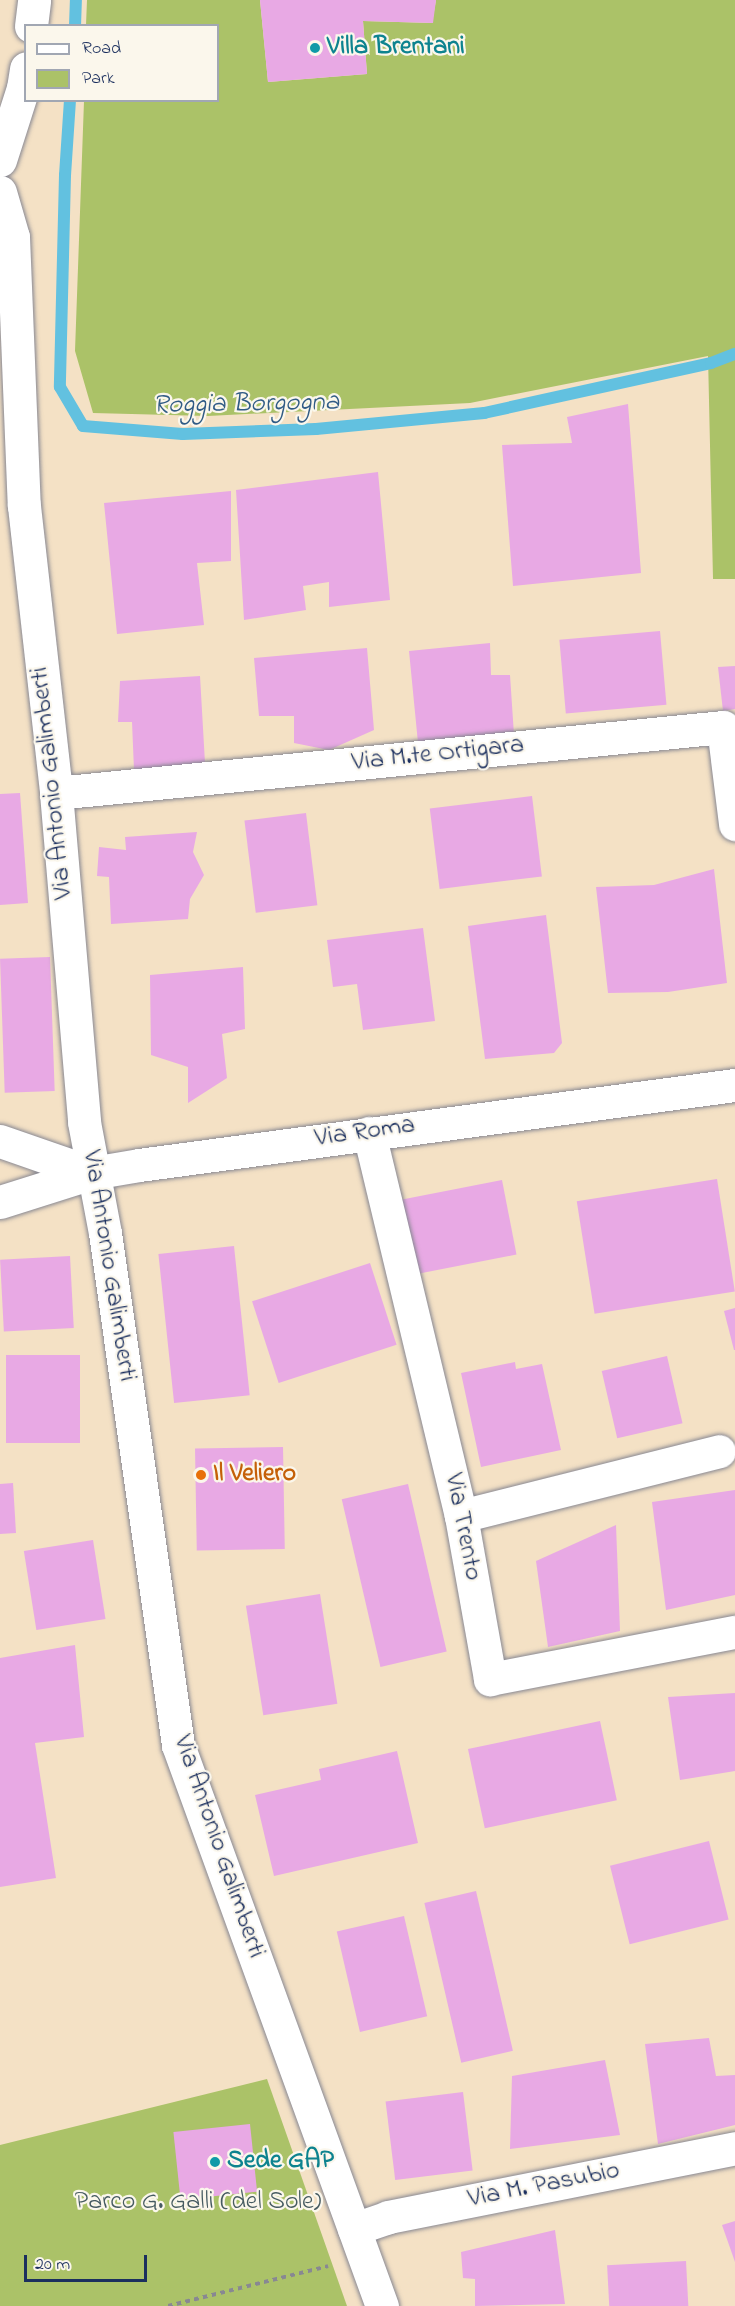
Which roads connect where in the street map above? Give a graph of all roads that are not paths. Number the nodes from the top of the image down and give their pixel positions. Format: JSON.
{"nodes":[{"id":1,"x":34,"y":0,"type":"edge"},
{"id":2,"x":31,"y":24,"type":"edge"},
{"id":3,"x":24,"y":81,"type":"edge"},
{"id":4,"x":0,"y":160,"type":"edge"},
{"id":5,"x":0,"y":192,"type":"edge"},
{"id":6,"x":56,"y":793,"type":"junction"},
{"id":7,"x":735,"y":825,"type":"edge"},
{"id":8,"x":735,"y":1085,"type":"edge"},
{"id":9,"x":369,"y":1133,"type":"junction"},
{"id":10,"x":0,"y":1141,"type":"edge"},
{"id":11,"x":92,"y":1173,"type":"junction"},
{"id":12,"x":0,"y":1202,"type":"edge"},
{"id":13,"x":719,"y":1451,"type":"dead end"},
{"id":14,"x":461,"y":1516,"type":"junction"},
{"id":15,"x":735,"y":1632,"type":"edge"},
{"id":16,"x":735,"y":2148,"type":"edge"},
{"id":17,"x":354,"y":2229,"type":"junction"},
{"id":18,"x":382,"y":2306,"type":"edge"}],
"edges":[{"from":1,"to":2,"type":"street"},
{"from":3,"to":4,"type":"street"},
{"from":5,"to":6,"type":"street","name":"Via Antonio Galimberti"},
{"from":6,"to":7,"type":"street","name":"Via M.te Ortigara"},
{"from":6,"to":11,"type":"street","name":"Via Antonio Galimberti"},
{"from":8,"to":9,"type":"street","name":"Via Roma"},
{"from":9,"to":11,"type":"street","name":"Via Roma"},
{"from":9,"to":14,"type":"street","name":"Via Trento"},
{"from":10,"to":11,"type":"street"},
{"from":11,"to":12,"type":"street","name":"Via Roma"},
{"from":11,"to":17,"type":"street","name":"Via Antonio Galimberti"},
{"from":13,"to":14,"type":"street"},
{"from":14,"to":15,"type":"street","name":"Via Trento"},
{"from":16,"to":17,"type":"street","name":"Via M. Pasubio"},
{"from":17,"to":18,"type":"street","name":"Via Antonio Galimberti"}]}
